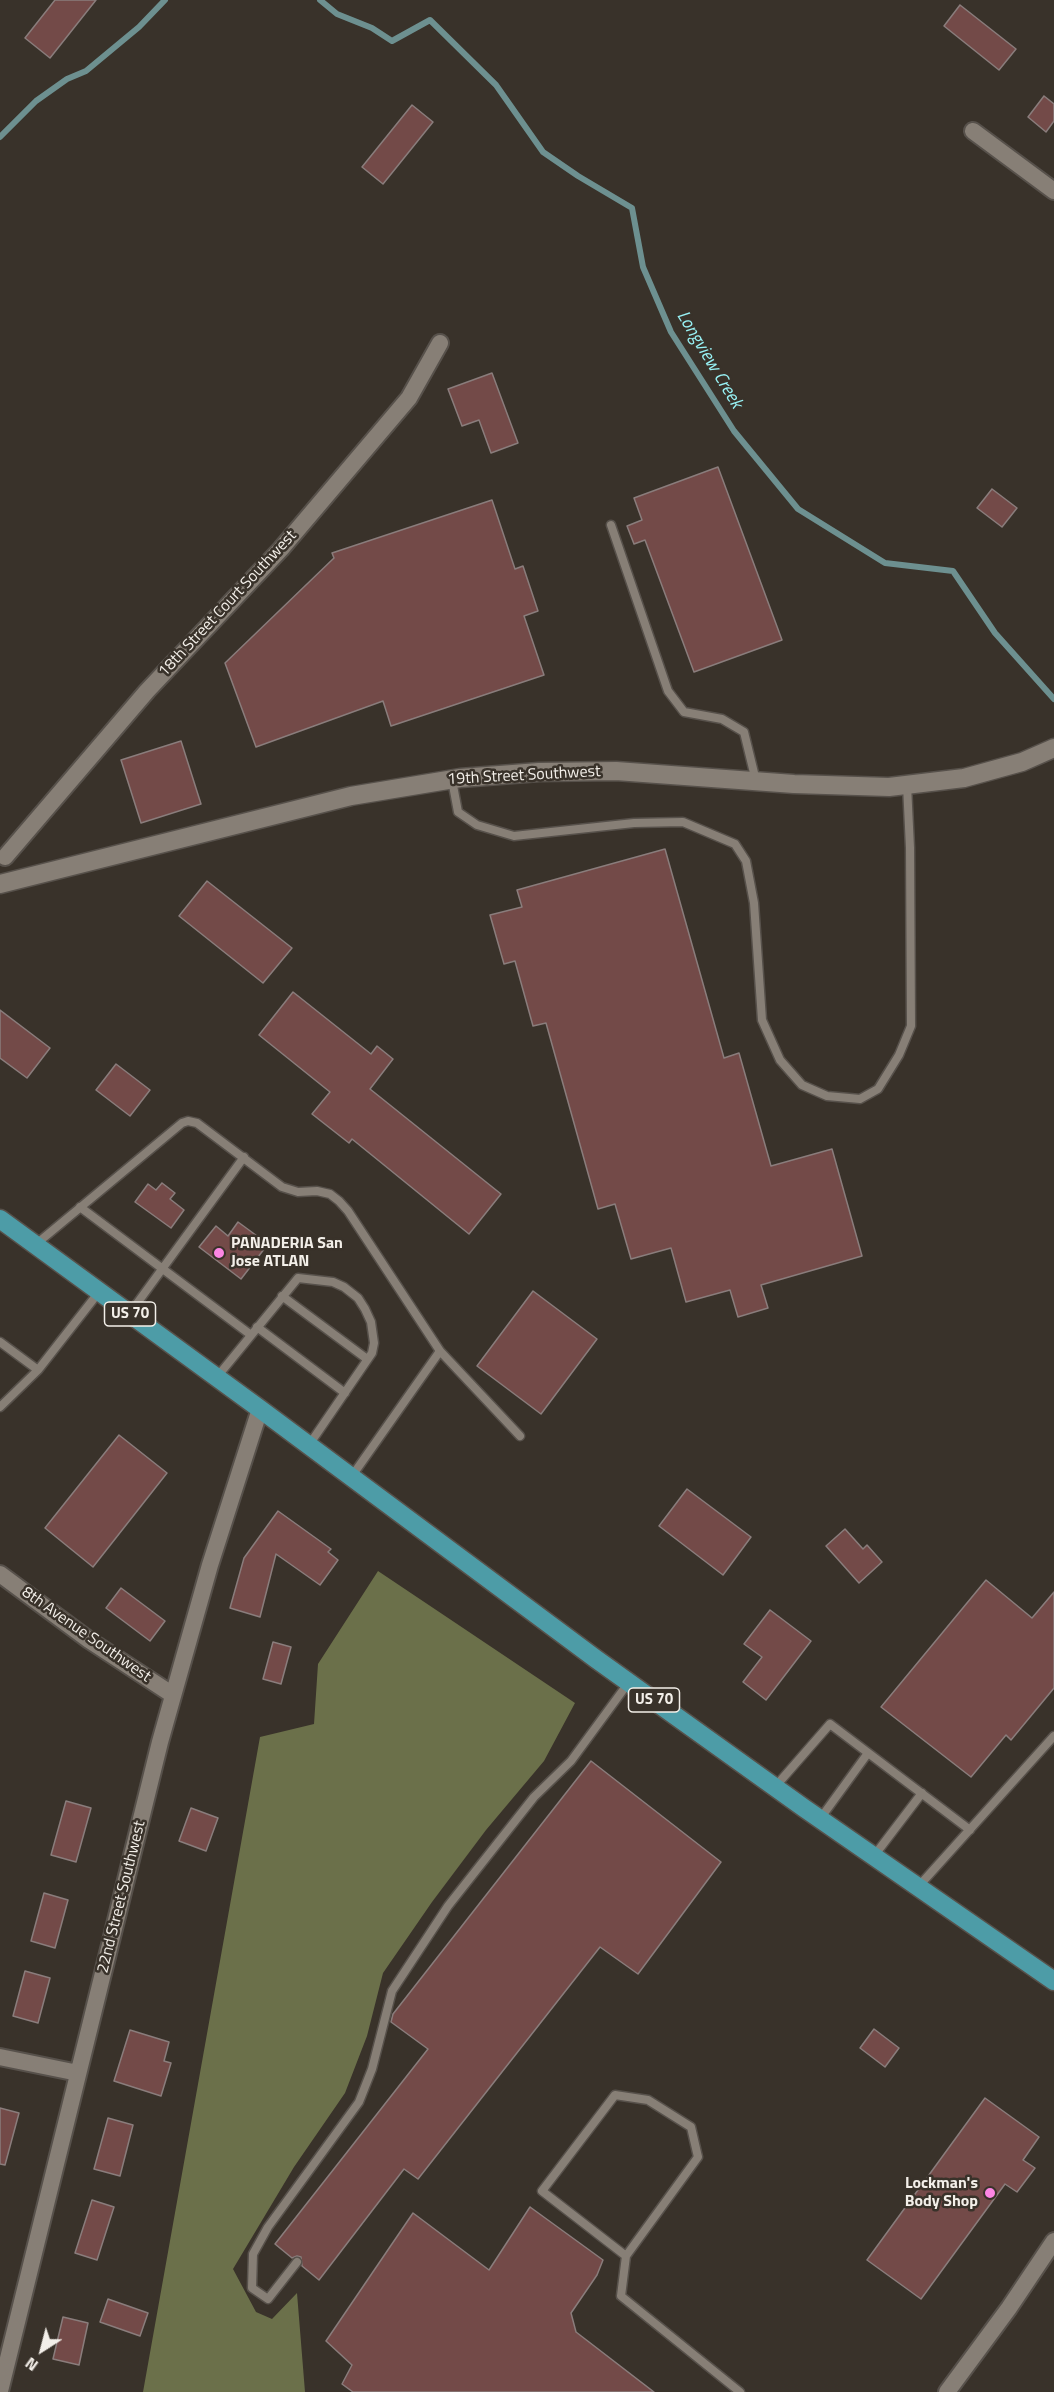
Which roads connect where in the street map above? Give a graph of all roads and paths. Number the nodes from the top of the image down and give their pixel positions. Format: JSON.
{"nodes":[{"id":1,"x":973,"y":130,"type":"dead end"},
{"id":2,"x":1054,"y":191,"type":"edge"},
{"id":3,"x":440,"y":343,"type":"dead end"},
{"id":4,"x":611,"y":525,"type":"dead end"},
{"id":5,"x":1054,"y":748,"type":"edge"},
{"id":6,"x":452,"y":780,"type":"junction"},
{"id":7,"x":756,"y":781,"type":"junction"},
{"id":8,"x":907,"y":785,"type":"junction"},
{"id":9,"x":2,"y":855,"type":"edge"},
{"id":10,"x":9,"y":882,"type":"edge"},
{"id":11,"x":243,"y":1158,"type":"junction"},
{"id":12,"x":80,"y":1207,"type":"junction"},
{"id":13,"x":0,"y":1219,"type":"edge"},
{"id":14,"x":35,"y":1245,"type":"junction"},
{"id":15,"x":162,"y":1269,"type":"junction"},
{"id":16,"x":99,"y":1292,"type":"junction"},
{"id":17,"x":282,"y":1296,"type":"junction"},
{"id":18,"x":130,"y":1313,"type":"junction"},
{"id":19,"x":257,"y":1327,"type":"junction"},
{"id":20,"x":251,"y":1335,"type":"junction"},
{"id":21,"x":0,"y":1342,"type":"edge"},
{"id":22,"x":440,"y":1351,"type":"junction"},
{"id":23,"x":367,"y":1359,"type":"junction"},
{"id":24,"x":38,"y":1370,"type":"junction"},
{"id":25,"x":217,"y":1377,"type":"junction"},
{"id":26,"x":345,"y":1393,"type":"junction"},
{"id":27,"x":0,"y":1407,"type":"edge"},
{"id":28,"x":260,"y":1408,"type":"junction"},
{"id":29,"x":520,"y":1436,"type":"dead end"},
{"id":30,"x":309,"y":1444,"type":"junction"},
{"id":31,"x":352,"y":1476,"type":"junction"},
{"id":32,"x":0,"y":1574,"type":"edge"},
{"id":33,"x":629,"y":1682,"type":"junction"},
{"id":34,"x":173,"y":1695,"type":"junction"},
{"id":35,"x":1054,"y":1736,"type":"edge"},
{"id":36,"x":868,"y":1753,"type":"junction"},
{"id":37,"x":775,"y":1787,"type":"junction"},
{"id":38,"x":922,"y":1793,"type":"junction"},
{"id":39,"x":820,"y":1819,"type":"junction"},
{"id":40,"x":970,"y":1830,"type":"junction"},
{"id":41,"x":873,"y":1856,"type":"junction"},
{"id":42,"x":918,"y":1887,"type":"junction"},
{"id":43,"x":1054,"y":1981,"type":"edge"},
{"id":44,"x":0,"y":2057,"type":"edge"},
{"id":45,"x":78,"y":2073,"type":"junction"},
{"id":46,"x":1054,"y":2241,"type":"edge"},
{"id":47,"x":626,"y":2256,"type":"junction"},
{"id":48,"x":297,"y":2262,"type":"dead end"},
{"id":49,"x":0,"y":2391,"type":"edge"},
{"id":50,"x":740,"y":2392,"type":"edge"},
{"id":51,"x":946,"y":2392,"type":"edge"}],
"edges":[{"from":1,"to":2,"type":"street"},
{"from":3,"to":9,"type":"street","name":"18th Street Court Southwest"},
{"from":4,"to":7,"type":"lane"},
{"from":5,"to":8,"type":"street","name":"19th Street Southwest"},
{"from":6,"to":7,"type":"street","name":"19th Street Southwest"},
{"from":6,"to":8,"type":"lane"},
{"from":6,"to":10,"type":"street","name":"19th Street Southwest"},
{"from":7,"to":8,"type":"street","name":"19th Street Southwest"},
{"from":9,"to":10,"type":"street"},
{"from":11,"to":12,"type":"lane"},
{"from":11,"to":15,"type":"lane"},
{"from":11,"to":22,"type":"lane"},
{"from":12,"to":14,"type":"lane"},
{"from":12,"to":15,"type":"lane"},
{"from":13,"to":14,"type":"main road","number":"US 70"},
{"from":14,"to":16,"type":"main road","number":"US 70"},
{"from":15,"to":18,"type":"lane"},
{"from":15,"to":20,"type":"lane"},
{"from":16,"to":18,"type":"main road","number":"US 70"},
{"from":16,"to":24,"type":"lane"},
{"from":17,"to":19,"type":"lane"},
{"from":17,"to":23,"type":"lane"},
{"from":17,"to":23,"type":"lane"},
{"from":18,"to":25,"type":"main road","number":"US 70"},
{"from":19,"to":20,"type":"lane"},
{"from":19,"to":26,"type":"lane"},
{"from":20,"to":25,"type":"lane"},
{"from":21,"to":24,"type":"lane"},
{"from":22,"to":29,"type":"lane"},
{"from":22,"to":31,"type":"lane"},
{"from":23,"to":26,"type":"lane"},
{"from":24,"to":27,"type":"lane"},
{"from":25,"to":28,"type":"main road","number":"US 70"},
{"from":26,"to":30,"type":"lane"},
{"from":28,"to":30,"type":"main road","number":"US 70"},
{"from":28,"to":34,"type":"street","name":"22nd Street Southwest"},
{"from":30,"to":31,"type":"main road","number":"US 70"},
{"from":31,"to":33,"type":"main road","number":"US 70"},
{"from":32,"to":34,"type":"street","name":"8th Avenue Southwest"},
{"from":33,"to":37,"type":"main road","number":"US 70"},
{"from":33,"to":48,"type":"lane"},
{"from":34,"to":45,"type":"street","name":"22nd Street Southwest"},
{"from":35,"to":40,"type":"lane"},
{"from":36,"to":37,"type":"lane"},
{"from":36,"to":38,"type":"lane"},
{"from":36,"to":39,"type":"lane"},
{"from":37,"to":39,"type":"main road","number":"US 70"},
{"from":38,"to":40,"type":"lane"},
{"from":38,"to":41,"type":"lane"},
{"from":39,"to":41,"type":"main road","number":"US 70"},
{"from":40,"to":42,"type":"lane"},
{"from":41,"to":42,"type":"main road","number":"US 70"},
{"from":42,"to":43,"type":"main road","number":"US 70"},
{"from":44,"to":45,"type":"street"},
{"from":45,"to":49,"type":"street","name":"22nd Street Southwest"},
{"from":46,"to":51,"type":"street"},
{"from":47,"to":47,"type":"lane"},
{"from":47,"to":50,"type":"lane"}]}
